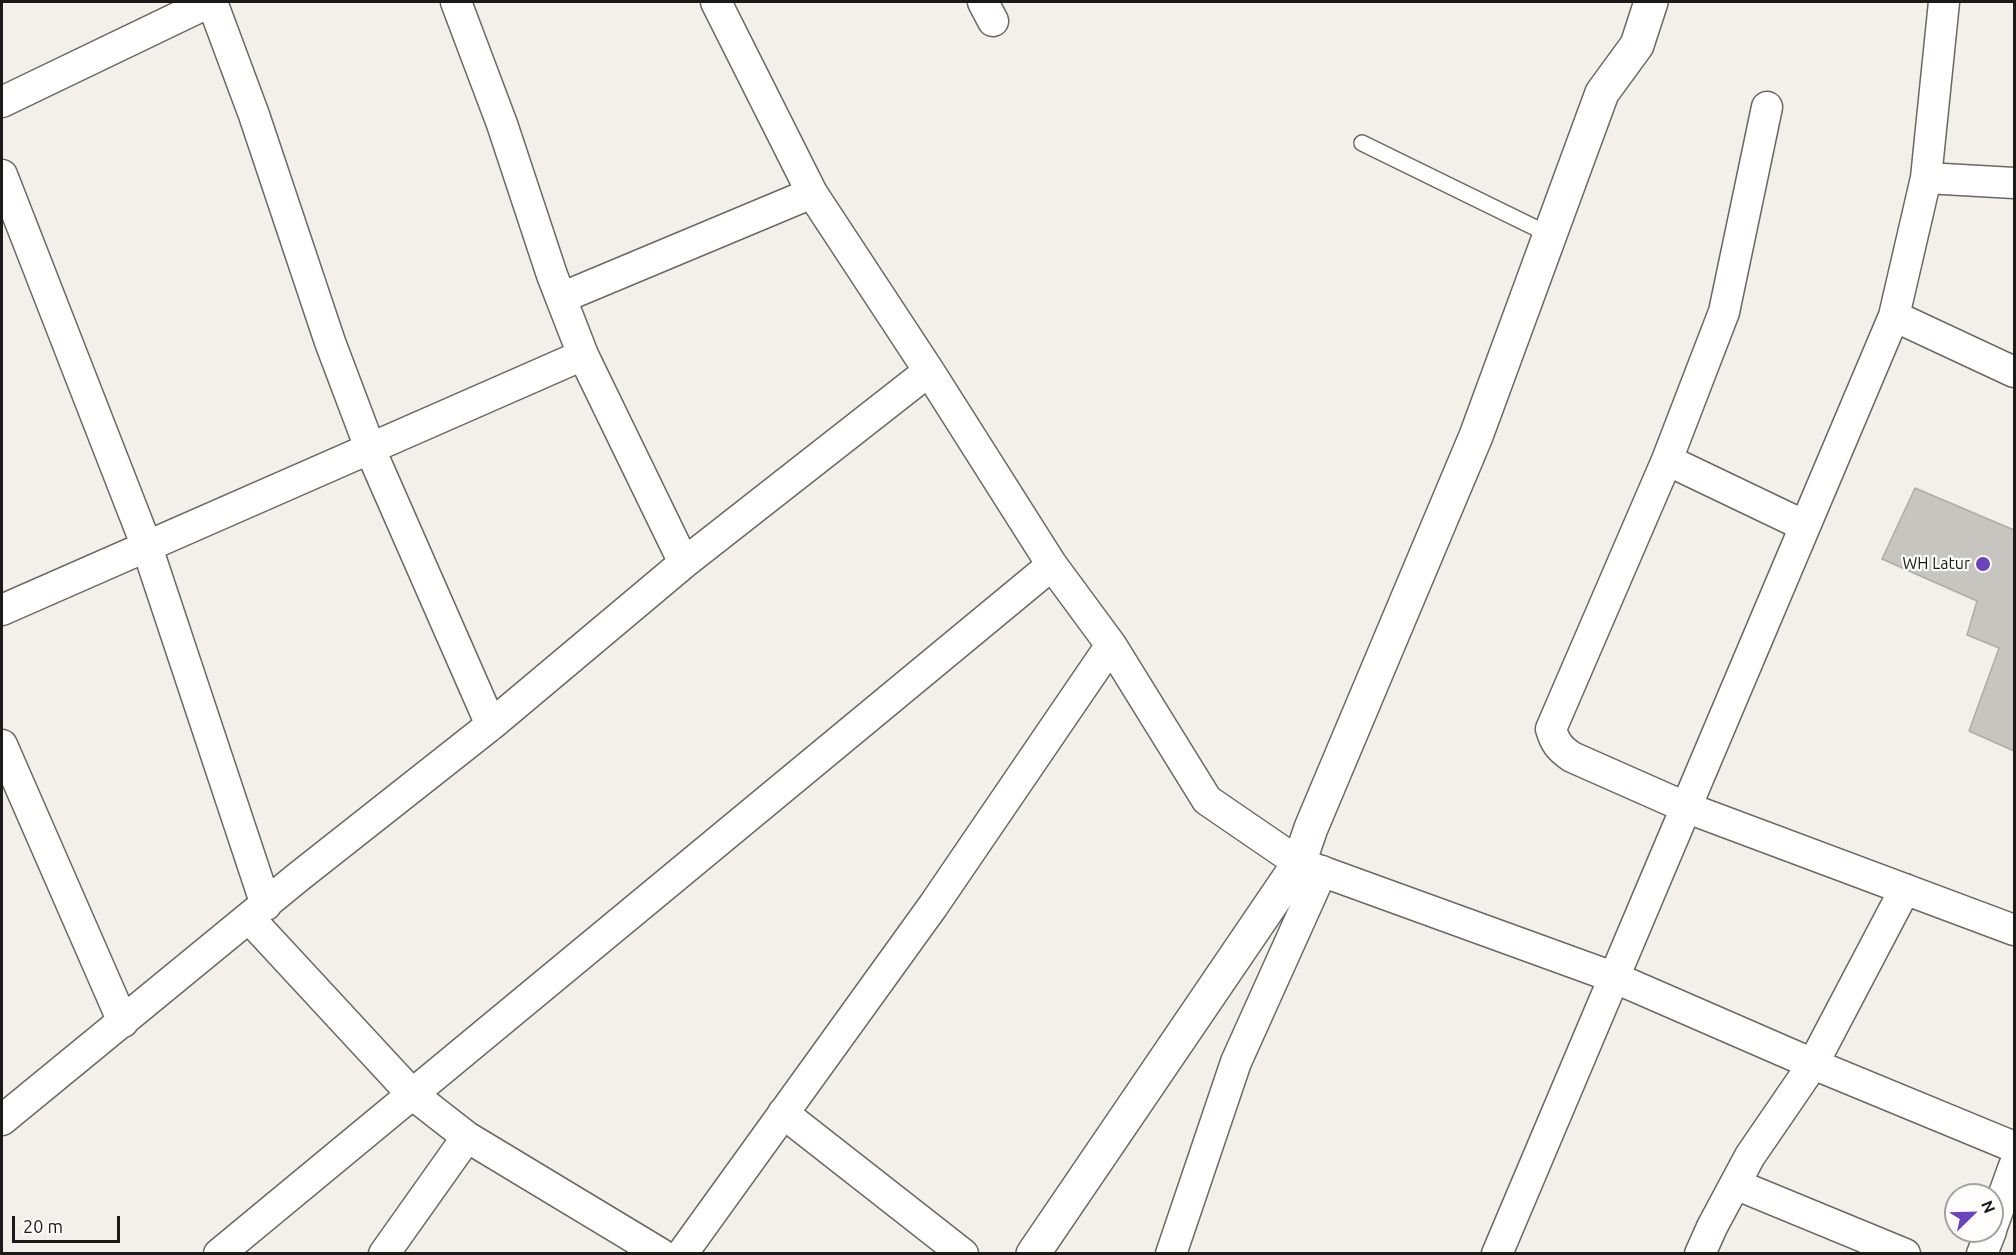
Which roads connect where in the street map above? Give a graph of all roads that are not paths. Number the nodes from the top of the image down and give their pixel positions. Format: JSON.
{"nodes":[{"id":1,"x":211,"y":2,"type":"edge"},
{"id":2,"x":456,"y":2,"type":"edge"},
{"id":3,"x":716,"y":2,"type":"edge"},
{"id":4,"x":1651,"y":2,"type":"edge"},
{"id":5,"x":1944,"y":2,"type":"edge"},
{"id":6,"x":2,"y":102,"type":"edge"},
{"id":7,"x":1767,"y":107,"type":"dead end"},
{"id":8,"x":1362,"y":143,"type":"dead end"},
{"id":9,"x":2,"y":175,"type":"edge"},
{"id":10,"x":1926,"y":178,"type":"junction"},
{"id":11,"x":2014,"y":183,"type":"edge"},
{"id":12,"x":812,"y":193,"type":"junction"},
{"id":13,"x":1550,"y":235,"type":"junction"},
{"id":14,"x":561,"y":298,"type":"junction"},
{"id":15,"x":1893,"y":316,"type":"junction"},
{"id":16,"x":583,"y":355,"type":"junction"},
{"id":17,"x":929,"y":371,"type":"junction"},
{"id":18,"x":2014,"y":372,"type":"edge"},
{"id":19,"x":370,"y":448,"type":"junction"},
{"id":20,"x":1666,"y":460,"type":"junction"},
{"id":21,"x":1805,"y":526,"type":"junction"},
{"id":22,"x":147,"y":546,"type":"junction"},
{"id":23,"x":684,"y":563,"type":"junction"},
{"id":24,"x":1052,"y":565,"type":"junction"},
{"id":25,"x":2,"y":610,"type":"edge"},
{"id":26,"x":1111,"y":645,"type":"junction"},
{"id":27,"x":490,"y":725,"type":"junction"},
{"id":28,"x":2,"y":745,"type":"edge"},
{"id":29,"x":1685,"y":807,"type":"junction"},
{"id":30,"x":1311,"y":867,"type":"junction"},
{"id":31,"x":1905,"y":889,"type":"junction"},
{"id":32,"x":258,"y":911,"type":"junction"},
{"id":33,"x":2014,"y":930,"type":"edge"},
{"id":34,"x":1613,"y":978,"type":"junction"},
{"id":35,"x":123,"y":1022,"type":"junction"},
{"id":36,"x":1813,"y":1064,"type":"junction"},
{"id":37,"x":412,"y":1094,"type":"junction"},
{"id":38,"x":783,"y":1113,"type":"junction"},
{"id":39,"x":2,"y":1120,"type":"edge"},
{"id":40,"x":467,"y":1137,"type":"junction"},
{"id":41,"x":2014,"y":1147,"type":"edge"},
{"id":42,"x":2014,"y":1166,"type":"edge"},
{"id":43,"x":1735,"y":1184,"type":"junction"},
{"id":44,"x":2004,"y":1193,"type":"edge"},
{"id":45,"x":219,"y":1254,"type":"edge"},
{"id":46,"x":384,"y":1254,"type":"edge"},
{"id":47,"x":661,"y":1254,"type":"edge"},
{"id":48,"x":682,"y":1254,"type":"edge"},
{"id":49,"x":963,"y":1254,"type":"edge"},
{"id":50,"x":1033,"y":1254,"type":"edge"},
{"id":51,"x":1171,"y":1254,"type":"edge"},
{"id":52,"x":1497,"y":1254,"type":"edge"},
{"id":53,"x":1700,"y":1254,"type":"edge"},
{"id":54,"x":1905,"y":1254,"type":"edge"}],
"edges":[{"from":1,"to":6,"type":"street"},
{"from":1,"to":19,"type":"street"},
{"from":2,"to":14,"type":"street"},
{"from":3,"to":12,"type":"street"},
{"from":4,"to":13,"type":"street"},
{"from":5,"to":10,"type":"street"},
{"from":7,"to":20,"type":"street"},
{"from":8,"to":13,"type":"lane"},
{"from":9,"to":22,"type":"street"},
{"from":10,"to":11,"type":"street"},
{"from":10,"to":15,"type":"street"},
{"from":12,"to":14,"type":"street"},
{"from":12,"to":17,"type":"street"},
{"from":13,"to":30,"type":"street"},
{"from":14,"to":16,"type":"street"},
{"from":15,"to":18,"type":"street"},
{"from":15,"to":21,"type":"street"},
{"from":16,"to":19,"type":"street"},
{"from":16,"to":23,"type":"street"},
{"from":17,"to":23,"type":"street"},
{"from":17,"to":24,"type":"street"},
{"from":19,"to":22,"type":"street"},
{"from":19,"to":27,"type":"street"},
{"from":20,"to":21,"type":"street"},
{"from":20,"to":29,"type":"street"},
{"from":21,"to":29,"type":"street"},
{"from":22,"to":25,"type":"street"},
{"from":22,"to":32,"type":"street"},
{"from":23,"to":27,"type":"street"},
{"from":24,"to":26,"type":"street"},
{"from":24,"to":37,"type":"street"},
{"from":26,"to":30,"type":"street"},
{"from":26,"to":38,"type":"street"},
{"from":27,"to":32,"type":"street"},
{"from":28,"to":35,"type":"street"},
{"from":29,"to":31,"type":"street"},
{"from":29,"to":34,"type":"street"},
{"from":30,"to":34,"type":"street"},
{"from":30,"to":50,"type":"street"},
{"from":30,"to":51,"type":"street"},
{"from":31,"to":33,"type":"street"},
{"from":31,"to":36,"type":"street"},
{"from":32,"to":35,"type":"street"},
{"from":32,"to":37,"type":"street"},
{"from":34,"to":36,"type":"street"},
{"from":34,"to":52,"type":"street"},
{"from":35,"to":39,"type":"street"},
{"from":36,"to":41,"type":"street"},
{"from":36,"to":43,"type":"street"},
{"from":37,"to":40,"type":"street"},
{"from":37,"to":45,"type":"street"},
{"from":38,"to":48,"type":"street"},
{"from":38,"to":49,"type":"street"},
{"from":40,"to":46,"type":"street"},
{"from":40,"to":47,"type":"street"},
{"from":42,"to":44,"type":"street"},
{"from":43,"to":53,"type":"street"},
{"from":43,"to":54,"type":"street"}]}
